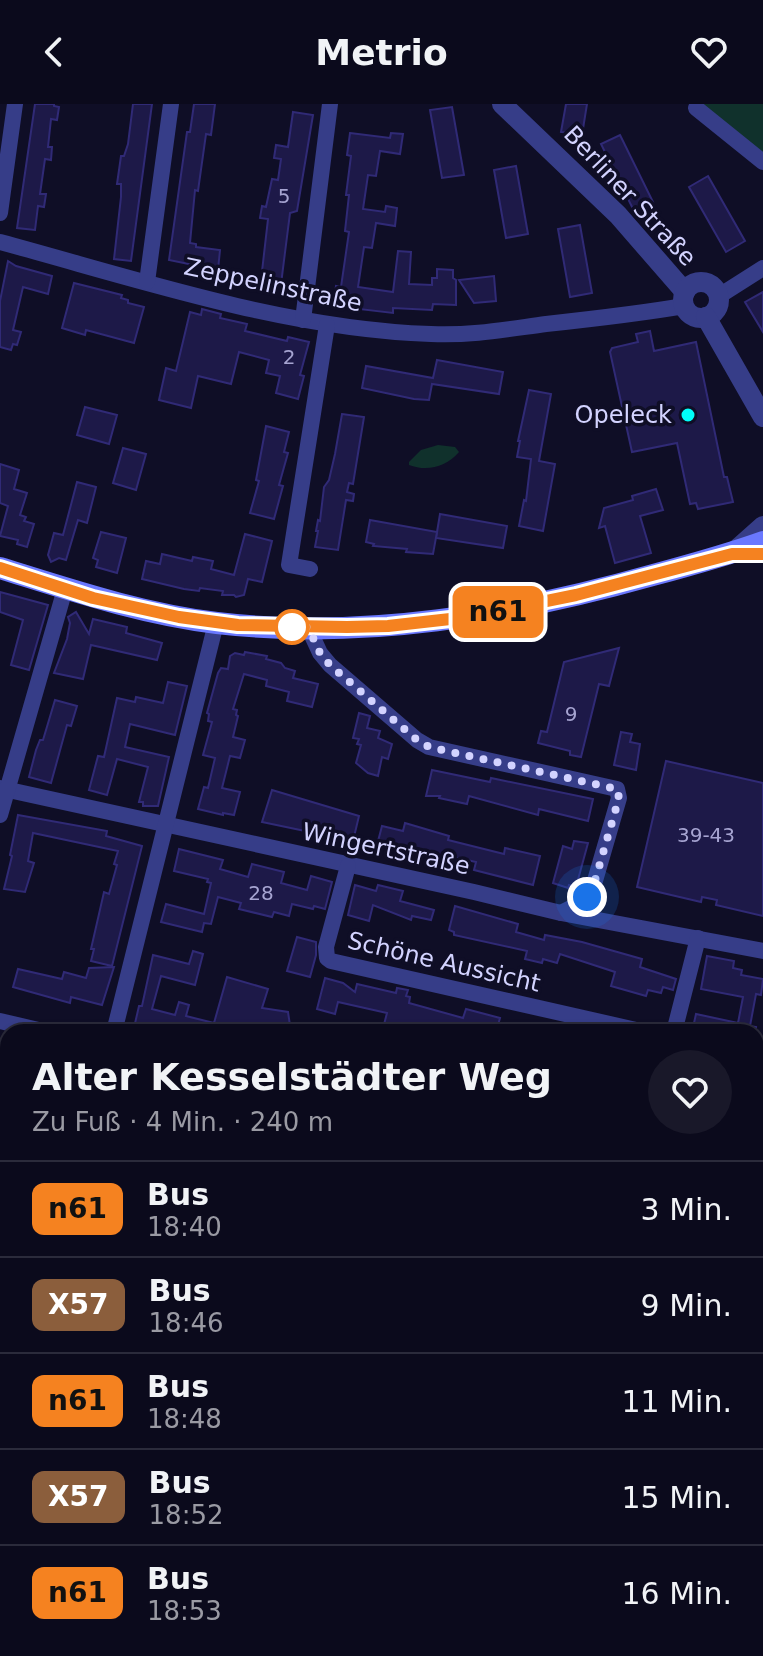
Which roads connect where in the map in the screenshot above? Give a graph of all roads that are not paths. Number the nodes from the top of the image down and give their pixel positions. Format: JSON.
{"nodes":[{"id":1,"x":15,"y":104,"type":"edge"},
{"id":2,"x":171,"y":104,"type":"edge"},
{"id":3,"x":330,"y":104,"type":"edge"},
{"id":4,"x":502,"y":104,"type":"edge"},
{"id":5,"x":696,"y":108,"type":"dead end"},
{"id":6,"x":763,"y":162,"type":"edge"},
{"id":7,"x":0,"y":213,"type":"edge"},
{"id":8,"x":0,"y":242,"type":"edge"},
{"id":9,"x":763,"y":268,"type":"edge"},
{"id":10,"x":147,"y":282,"type":"junction"},
{"id":11,"x":719,"y":296,"type":"junction"},
{"id":12,"x":684,"y":299,"type":"junction"},
{"id":13,"x":706,"y":317,"type":"junction"},
{"id":14,"x":303,"y":320,"type":"junction"},
{"id":15,"x":327,"y":325,"type":"junction"},
{"id":16,"x":763,"y":417,"type":"edge"},
{"id":17,"x":763,"y":526,"type":"edge"},
{"id":18,"x":763,"y":542,"type":"edge"},
{"id":19,"x":732,"y":554,"type":"junction"},
{"id":20,"x":763,"y":554,"type":"edge"},
{"id":21,"x":0,"y":568,"type":"edge"},
{"id":22,"x":310,"y":569,"type":"dead end"},
{"id":23,"x":65,"y":589,"type":"junction"},
{"id":24,"x":216,"y":623,"type":"junction"},
{"id":25,"x":308,"y":627,"type":"junction"},
{"id":26,"x":4,"y":790,"type":"edge"},
{"id":27,"x":0,"y":815,"type":"edge"},
{"id":28,"x":167,"y":826,"type":"junction"},
{"id":29,"x":348,"y":866,"type":"junction"},
{"id":30,"x":561,"y":913,"type":"junction"},
{"id":31,"x":698,"y":938,"type":"junction"},
{"id":32,"x":763,"y":951,"type":"edge"},
{"id":33,"x":116,"y":1024,"type":"edge"},
{"id":34,"x":610,"y":1024,"type":"edge"},
{"id":35,"x":676,"y":1024,"type":"edge"}],
"edges":[{"from":1,"to":7,"type":"street"},
{"from":2,"to":10,"type":"street"},
{"from":3,"to":14,"type":"street"},
{"from":4,"to":12,"type":"street","name":"Berliner Straße"},
{"from":5,"to":6,"type":"street"},
{"from":8,"to":10,"type":"street","name":"Zeppelinstraße"},
{"from":9,"to":11,"type":"street"},
{"from":10,"to":14,"type":"street","name":"Zeppelinstraße"},
{"from":11,"to":12,"type":"street"},
{"from":11,"to":13,"type":"street"},
{"from":12,"to":13,"type":"street"},
{"from":12,"to":15,"type":"street","name":"Zeppelinstraße"},
{"from":13,"to":16,"type":"street"},
{"from":14,"to":15,"type":"street","name":"Zeppelinstraße"},
{"from":15,"to":22,"type":"street"},
{"from":17,"to":19,"type":"street"},
{"from":18,"to":19,"type":"main road"},
{"from":19,"to":20,"type":"main road"},
{"from":19,"to":25,"type":"main road"},
{"from":21,"to":23,"type":"main road"},
{"from":23,"to":24,"type":"main road"},
{"from":23,"to":26,"type":"street"},
{"from":24,"to":25,"type":"main road"},
{"from":24,"to":28,"type":"street"},
{"from":25,"to":30,"type":"street"},
{"from":26,"to":27,"type":"street"},
{"from":26,"to":28,"type":"street","name":"Wingertstraße"},
{"from":28,"to":29,"type":"street","name":"Wingertstraße"},
{"from":28,"to":33,"type":"street"},
{"from":29,"to":30,"type":"street","name":"Wingertstraße"},
{"from":29,"to":34,"type":"street","name":"Schöne Aussicht"},
{"from":30,"to":31,"type":"street","name":"Wingertstraße"},
{"from":31,"to":32,"type":"street","name":"Wingertstraße"},
{"from":31,"to":35,"type":"street"}]}
